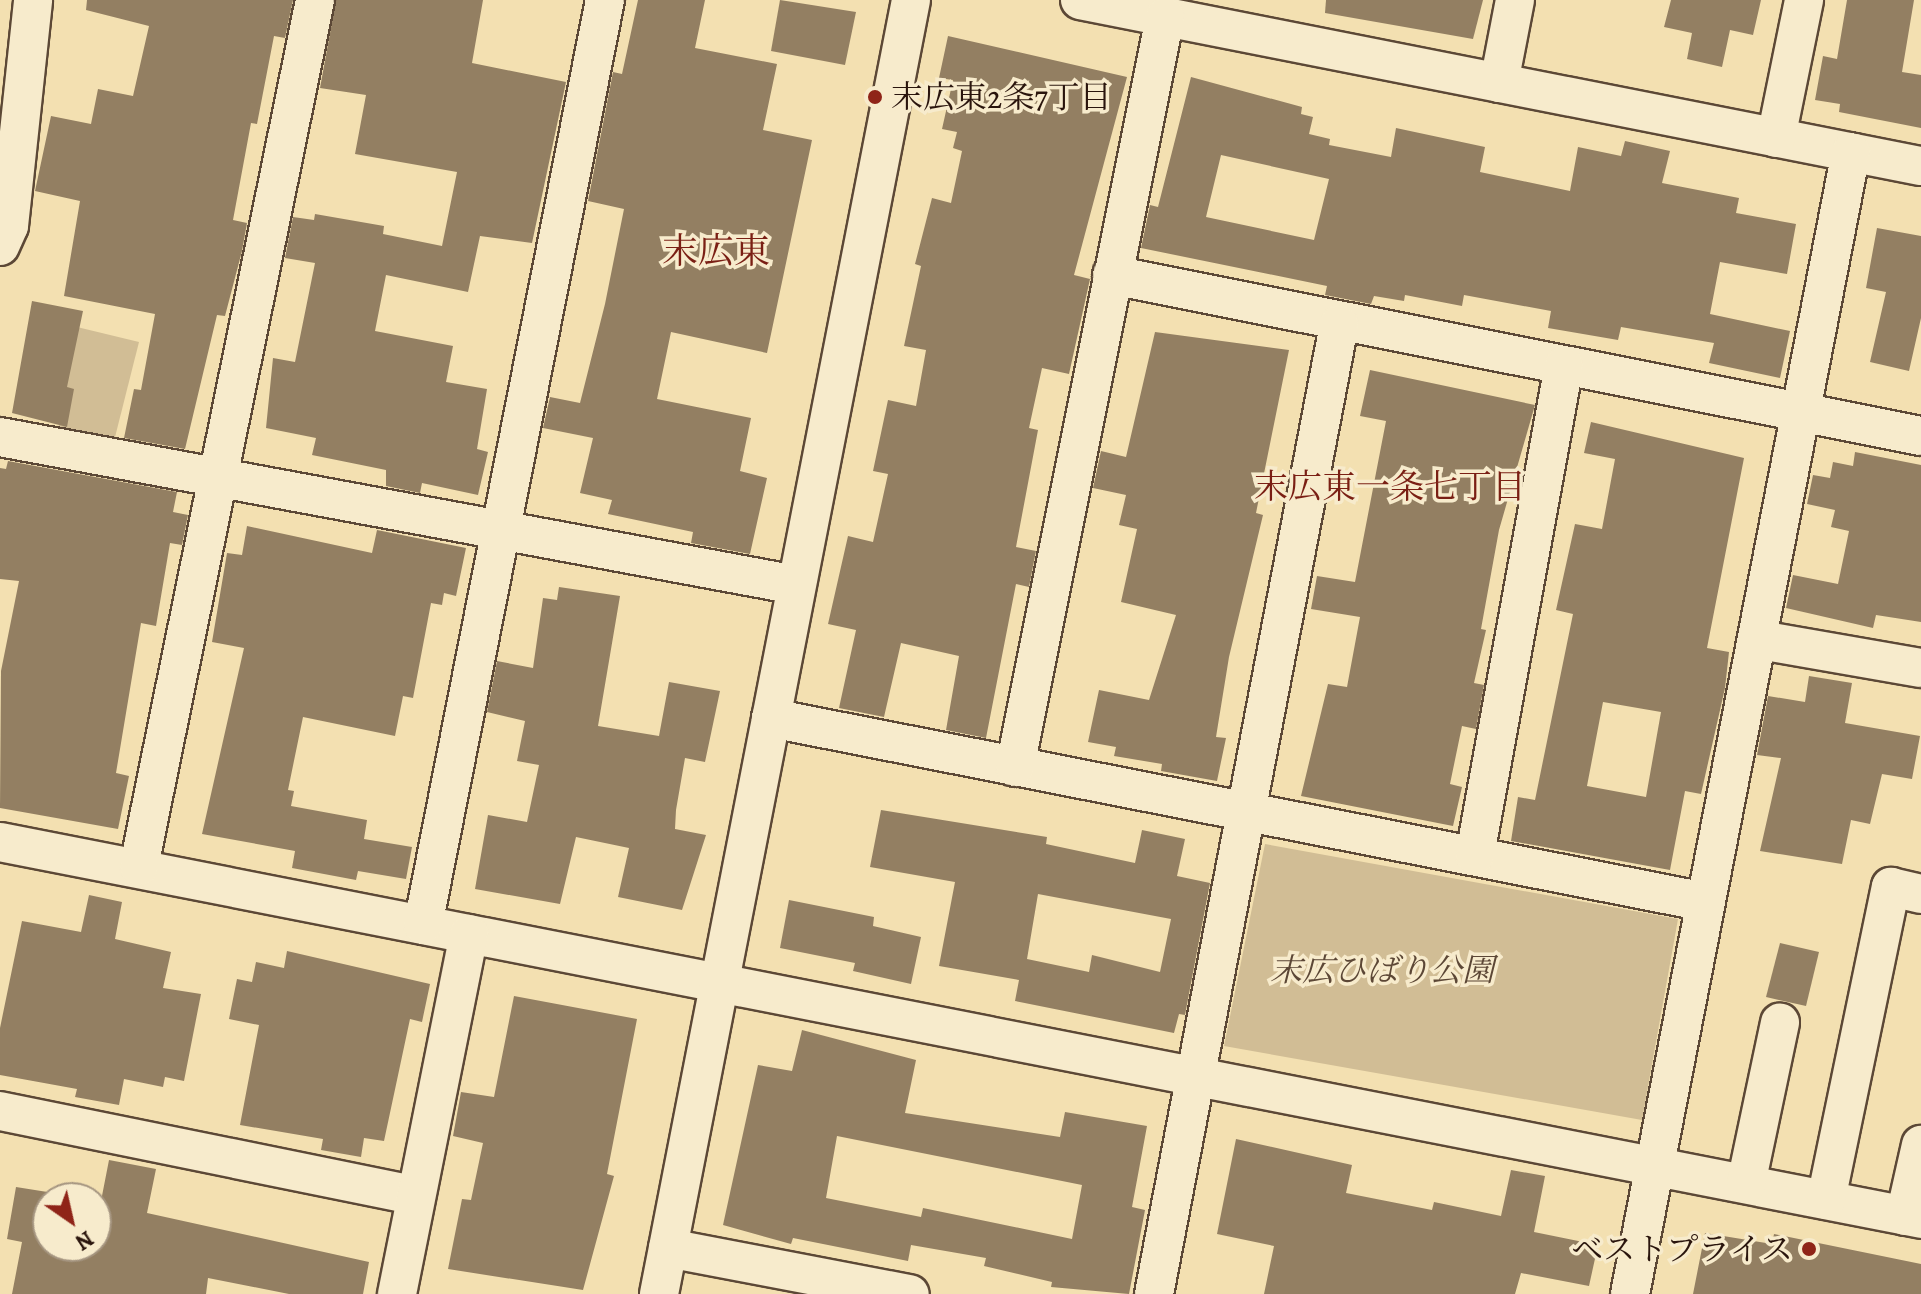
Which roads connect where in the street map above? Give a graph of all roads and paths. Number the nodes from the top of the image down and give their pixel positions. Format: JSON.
{"nodes":[{"id":1,"x":33,"y":0,"type":"edge"},
{"id":2,"x":315,"y":0,"type":"edge"},
{"id":3,"x":605,"y":0,"type":"edge"},
{"id":4,"x":911,"y":0,"type":"edge"},
{"id":5,"x":1080,"y":0,"type":"edge"},
{"id":6,"x":1515,"y":0,"type":"edge"},
{"id":7,"x":1804,"y":0,"type":"edge"},
{"id":8,"x":1224,"y":14,"type":"edge"},
{"id":9,"x":1165,"y":17,"type":"junction"},
{"id":10,"x":1499,"y":83,"type":"junction"},
{"id":11,"x":1776,"y":138,"type":"junction"},
{"id":12,"x":1851,"y":152,"type":"junction"},
{"id":13,"x":1921,"y":166,"type":"edge"},
{"id":14,"x":0,"y":246,"type":"edge"},
{"id":15,"x":1112,"y":275,"type":"junction"},
{"id":16,"x":1339,"y":325,"type":"junction"},
{"id":17,"x":1564,"y":366,"type":"junction"},
{"id":18,"x":1801,"y":410,"type":"junction"},
{"id":19,"x":1921,"y":436,"type":"edge"},
{"id":20,"x":0,"y":437,"type":"edge"},
{"id":21,"x":222,"y":478,"type":"junction"},
{"id":22,"x":500,"y":528,"type":"junction"},
{"id":23,"x":796,"y":585,"type":"junction"},
{"id":24,"x":1760,"y":640,"type":"junction"},
{"id":25,"x":1921,"y":668,"type":"edge"},
{"id":26,"x":771,"y":718,"type":"junction"},
{"id":27,"x":1015,"y":767,"type":"junction"},
{"id":28,"x":1247,"y":811,"type":"junction"},
{"id":29,"x":0,"y":842,"type":"edge"},
{"id":30,"x":1475,"y":855,"type":"junction"},
{"id":31,"x":139,"y":866,"type":"junction"},
{"id":32,"x":1921,"y":894,"type":"edge"},
{"id":33,"x":1705,"y":902,"type":"junction"},
{"id":34,"x":423,"y":925,"type":"junction"},
{"id":35,"x":469,"y":934,"type":"junction"},
{"id":36,"x":719,"y":983,"type":"junction"},
{"id":37,"x":1780,"y":1023,"type":"dead end"},
{"id":38,"x":1193,"y":1074,"type":"junction"},
{"id":39,"x":0,"y":1111,"type":"edge"},
{"id":40,"x":1921,"y":1145,"type":"edge"},
{"id":41,"x":1655,"y":1166,"type":"junction"},
{"id":42,"x":1746,"y":1184,"type":"junction"},
{"id":43,"x":414,"y":1195,"type":"junction"},
{"id":44,"x":1826,"y":1200,"type":"junction"},
{"id":45,"x":1913,"y":1217,"type":"edge"},
{"id":46,"x":668,"y":1248,"type":"junction"},
{"id":47,"x":397,"y":1294,"type":"edge"},
{"id":48,"x":659,"y":1294,"type":"edge"},
{"id":49,"x":910,"y":1294,"type":"edge"},
{"id":50,"x":1154,"y":1294,"type":"edge"},
{"id":51,"x":1630,"y":1294,"type":"edge"}],
"edges":[{"from":1,"to":14,"type":"street"},
{"from":2,"to":21,"type":"street"},
{"from":3,"to":22,"type":"street"},
{"from":4,"to":23,"type":"street"},
{"from":5,"to":9,"type":"street"},
{"from":6,"to":10,"type":"street"},
{"from":7,"to":11,"type":"street"},
{"from":8,"to":9,"type":"street"},
{"from":8,"to":10,"type":"street"},
{"from":9,"to":15,"type":"street"},
{"from":10,"to":11,"type":"street"},
{"from":11,"to":12,"type":"street"},
{"from":12,"to":13,"type":"street"},
{"from":12,"to":18,"type":"street"},
{"from":15,"to":16,"type":"street"},
{"from":15,"to":27,"type":"street"},
{"from":16,"to":17,"type":"street"},
{"from":16,"to":28,"type":"street"},
{"from":17,"to":18,"type":"street"},
{"from":17,"to":30,"type":"street"},
{"from":18,"to":19,"type":"street"},
{"from":18,"to":24,"type":"street"},
{"from":20,"to":21,"type":"street"},
{"from":21,"to":22,"type":"street"},
{"from":21,"to":31,"type":"street"},
{"from":22,"to":23,"type":"street"},
{"from":22,"to":34,"type":"street"},
{"from":23,"to":26,"type":"street"},
{"from":24,"to":25,"type":"street"},
{"from":24,"to":33,"type":"street"},
{"from":26,"to":27,"type":"street"},
{"from":26,"to":36,"type":"street"},
{"from":27,"to":28,"type":"street"},
{"from":28,"to":30,"type":"street"},
{"from":28,"to":38,"type":"street"},
{"from":29,"to":31,"type":"street"},
{"from":30,"to":33,"type":"street"},
{"from":31,"to":34,"type":"street"},
{"from":32,"to":44,"type":"street"},
{"from":33,"to":41,"type":"street"},
{"from":34,"to":35,"type":"street"},
{"from":35,"to":36,"type":"street"},
{"from":35,"to":43,"type":"street"},
{"from":36,"to":38,"type":"street"},
{"from":36,"to":46,"type":"street"},
{"from":37,"to":42,"type":"street"},
{"from":38,"to":41,"type":"street"},
{"from":38,"to":50,"type":"street"},
{"from":39,"to":43,"type":"street"},
{"from":40,"to":45,"type":"street"},
{"from":41,"to":42,"type":"street"},
{"from":41,"to":51,"type":"street"},
{"from":42,"to":44,"type":"street"},
{"from":43,"to":47,"type":"street"},
{"from":44,"to":45,"type":"street"},
{"from":46,"to":48,"type":"street"},
{"from":46,"to":49,"type":"street"}]}
